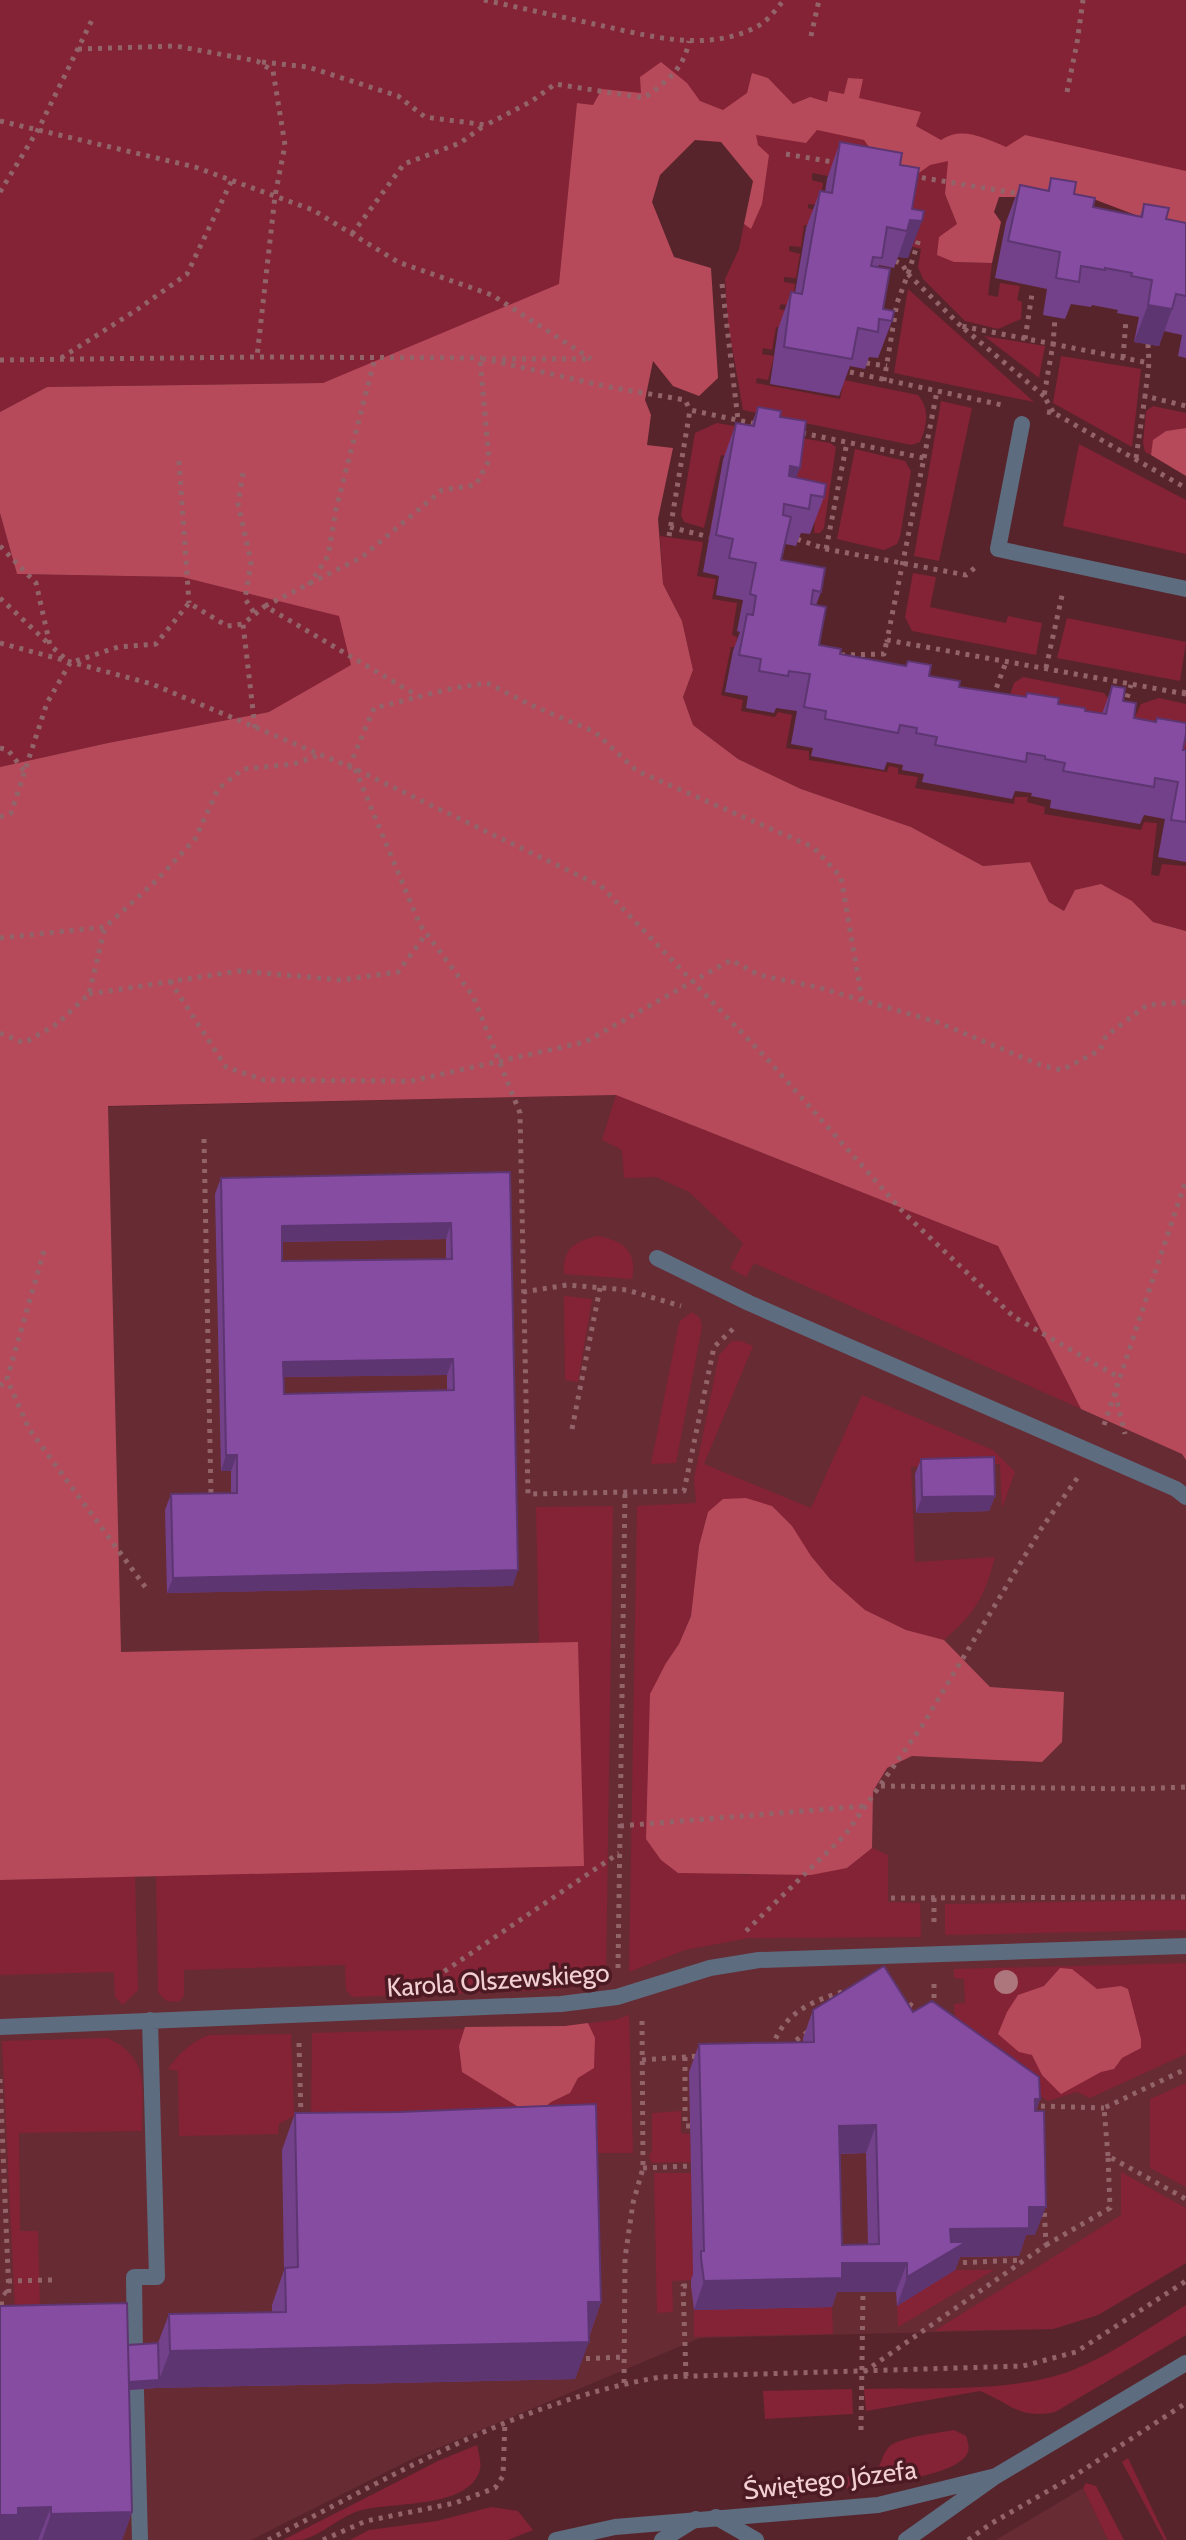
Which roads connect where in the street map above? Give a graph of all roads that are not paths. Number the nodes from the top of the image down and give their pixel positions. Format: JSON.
{"nodes":[{"id":1,"x":1022,"y":424,"type":"dead end"},
{"id":2,"x":1186,"y":589,"type":"edge"},
{"id":3,"x":657,"y":1258,"type":"dead end"},
{"id":4,"x":1186,"y":1497,"type":"edge"},
{"id":5,"x":1186,"y":1946,"type":"edge"},
{"id":6,"x":150,"y":2020,"type":"junction"},
{"id":7,"x":0,"y":2027,"type":"edge"},
{"id":8,"x":135,"y":2354,"type":"edge"},
{"id":9,"x":1186,"y":2363,"type":"edge"},
{"id":10,"x":136,"y":2391,"type":"edge"},
{"id":11,"x":996,"y":2476,"type":"junction"},
{"id":12,"x":716,"y":2517,"type":"junction"},
{"id":13,"x":697,"y":2518,"type":"junction"},
{"id":14,"x":140,"y":2540,"type":"edge"},
{"id":15,"x":556,"y":2540,"type":"edge"},
{"id":16,"x":662,"y":2540,"type":"edge"},
{"id":17,"x":756,"y":2540,"type":"edge"},
{"id":18,"x":906,"y":2540,"type":"edge"}],
"edges":[{"from":1,"to":2,"type":"street"},
{"from":3,"to":4,"type":"street"},
{"from":5,"to":6,"type":"street","name":"Karola Olszewskiego"},
{"from":6,"to":7,"type":"street","name":"Karola Olszewskiego"},
{"from":6,"to":8,"type":"street"},
{"from":9,"to":11,"type":"street","name":"Świętego Józefa"},
{"from":10,"to":14,"type":"street"},
{"from":11,"to":12,"type":"street","name":"Świętego Józefa"},
{"from":11,"to":18,"type":"street","name":"Świętego Józefa"},
{"from":12,"to":13,"type":"street","name":"Świętego Józefa"},
{"from":12,"to":17,"type":"street"},
{"from":13,"to":15,"type":"street","name":"Świętego Józefa"},
{"from":13,"to":16,"type":"street"}]}
